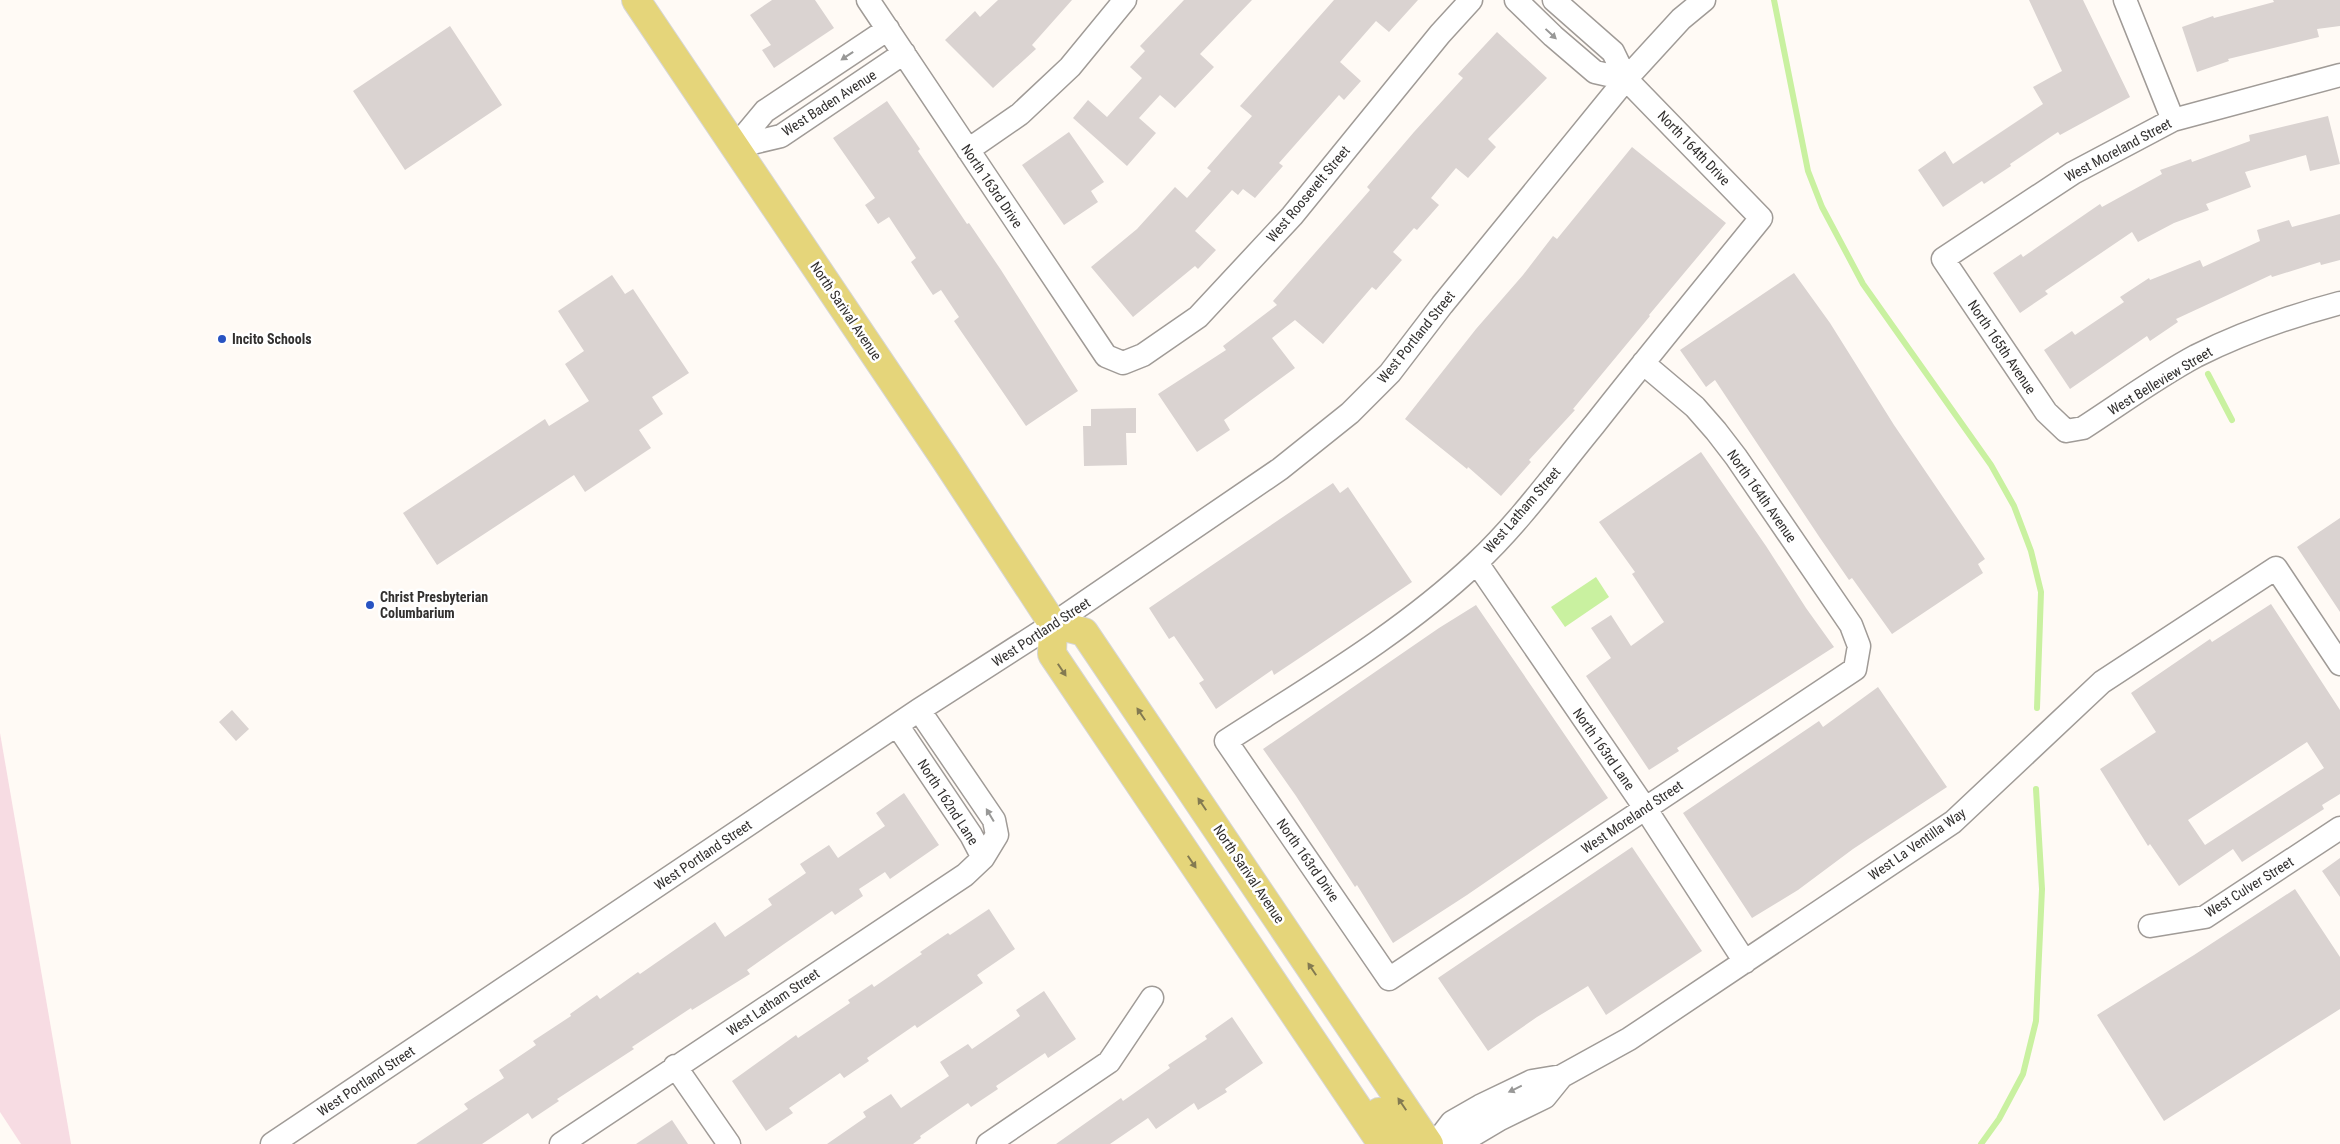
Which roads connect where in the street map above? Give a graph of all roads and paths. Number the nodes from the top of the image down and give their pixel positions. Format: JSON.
{"nodes":[{"id":1,"x":636,"y":0,"type":"edge"},
{"id":2,"x":868,"y":0,"type":"edge"},
{"id":3,"x":1125,"y":0,"type":"edge"},
{"id":4,"x":1472,"y":0,"type":"edge"},
{"id":5,"x":1516,"y":0,"type":"edge"},
{"id":6,"x":1554,"y":0,"type":"edge"},
{"id":7,"x":1704,"y":0,"type":"edge"},
{"id":8,"x":2125,"y":0,"type":"edge"},
{"id":9,"x":888,"y":29,"type":"junction"},
{"id":10,"x":904,"y":53,"type":"junction"},
{"id":11,"x":2340,"y":75,"type":"edge"},
{"id":12,"x":1626,"y":79,"type":"junction"},
{"id":13,"x":2173,"y":120,"type":"junction"},
{"id":14,"x":735,"y":147,"type":"junction"},
{"id":15,"x":968,"y":150,"type":"junction"},
{"id":16,"x":1761,"y":218,"type":"joint"},
{"id":17,"x":1943,"y":259,"type":"joint"},
{"id":18,"x":2340,"y":303,"type":"edge"},
{"id":19,"x":1644,"y":362,"type":"junction"},
{"id":20,"x":1123,"y":363,"type":"joint"},
{"id":21,"x":2066,"y":431,"type":"joint"},
{"id":22,"x":1477,"y":563,"type":"junction"},
{"id":23,"x":1054,"y":624,"type":"junction"},
{"id":24,"x":1859,"y":646,"type":"joint"},
{"id":25,"x":2340,"y":664,"type":"edge"},
{"id":26,"x":920,"y":710,"type":"junction"},
{"id":27,"x":897,"y":725,"type":"junction"},
{"id":28,"x":1226,"y":741,"type":"joint"},
{"id":29,"x":1645,"y":808,"type":"junction"},
{"id":30,"x":2340,"y":828,"type":"edge"},
{"id":31,"x":983,"y":858,"type":"junction"},
{"id":32,"x":2150,"y":926,"type":"dead end"},
{"id":33,"x":1744,"y":962,"type":"junction"},
{"id":34,"x":1265,"y":971,"type":"junction"},
{"id":35,"x":1389,"y":979,"type":"joint"},
{"id":36,"x":1152,"y":998,"type":"dead end"},
{"id":37,"x":675,"y":1066,"type":"junction"},
{"id":38,"x":1562,"y":1076,"type":"junction"},
{"id":39,"x":272,"y":1144,"type":"edge"},
{"id":40,"x":561,"y":1144,"type":"edge"},
{"id":41,"x":729,"y":1144,"type":"edge"},
{"id":42,"x":988,"y":1144,"type":"edge"},
{"id":43,"x":1382,"y":1144,"type":"edge"},
{"id":44,"x":1404,"y":1144,"type":"edge"},
{"id":45,"x":1429,"y":1144,"type":"edge"},
{"id":46,"x":1435,"y":1144,"type":"edge"},
{"id":47,"x":1451,"y":1144,"type":"edge"}],
"edges":[{"from":1,"to":14,"type":"main road","name":"North Sarival Avenue"},
{"from":2,"to":9,"type":"street","name":"North 163rd Drive"},
{"from":3,"to":15,"type":"street"},
{"from":4,"to":20,"type":"street","name":"West Roosevelt Street"},
{"from":5,"to":12,"type":"street","one_way":true},
{"from":6,"to":12,"type":"street","name":"North 164th Drive"},
{"from":7,"to":12,"type":"street","name":"West Portland Street"},
{"from":8,"to":13,"type":"street"},
{"from":9,"to":10,"type":"street","name":"North 163rd Drive"},
{"from":9,"to":14,"type":"street","name":"West Baden Avenue","one_way":true},
{"from":10,"to":14,"type":"street","name":"West Baden Avenue"},
{"from":10,"to":15,"type":"street","name":"North 163rd Drive"},
{"from":11,"to":13,"type":"street","name":"West Moreland Street"},
{"from":12,"to":16,"type":"street","name":"North 164th Drive"},
{"from":12,"to":23,"type":"street","name":"West Portland Street"},
{"from":13,"to":17,"type":"street","name":"West Moreland Street"},
{"from":14,"to":23,"type":"main road","name":"North Sarival Avenue"},
{"from":15,"to":20,"type":"street","name":"North 163rd Drive"},
{"from":16,"to":19,"type":"street","name":"West Latham Street"},
{"from":17,"to":21,"type":"street","name":"North 165th Avenue"},
{"from":18,"to":21,"type":"street","name":"West Belleview Street"},
{"from":19,"to":22,"type":"street","name":"West Latham Street"},
{"from":19,"to":24,"type":"street","name":"North 164th Avenue"},
{"from":22,"to":28,"type":"street","name":"West Latham Street"},
{"from":22,"to":29,"type":"street","name":"North 163rd Lane"},
{"from":23,"to":26,"type":"street","name":"West Portland Street"},
{"from":23,"to":34,"type":"main road","one_way":true},
{"from":45,"to":23,"type":"main road","name":"North Sarival Avenue","one_way":true},
{"from":24,"to":29,"type":"street","name":"West Moreland Street"},
{"from":25,"to":33,"type":"street","name":"West La Ventilla Way"},
{"from":26,"to":27,"type":"street","name":"West Portland Street"},
{"from":31,"to":26,"type":"street","name":"North 162nd Lane","one_way":true},
{"from":27,"to":31,"type":"street","name":"North 162nd Lane"},
{"from":27,"to":39,"type":"street","name":"West Portland Street"},
{"from":28,"to":35,"type":"street","name":"North 163rd Drive"},
{"from":29,"to":33,"type":"street","name":"North 163rd Lane"},
{"from":29,"to":35,"type":"street","name":"West Moreland Street"},
{"from":30,"to":32,"type":"street","name":"West Culver Street"},
{"from":31,"to":37,"type":"street","name":"West Latham Street"},
{"from":33,"to":38,"type":"street","name":"West La Ventilla Way"},
{"from":34,"to":43,"type":"main road"},
{"from":34,"to":44,"type":"main road"},
{"from":36,"to":42,"type":"street"},
{"from":37,"to":40,"type":"street","name":"West Latham Street"},
{"from":37,"to":41,"type":"street"},
{"from":38,"to":46,"type":"street","one_way":true},
{"from":38,"to":47,"type":"street"}]}
